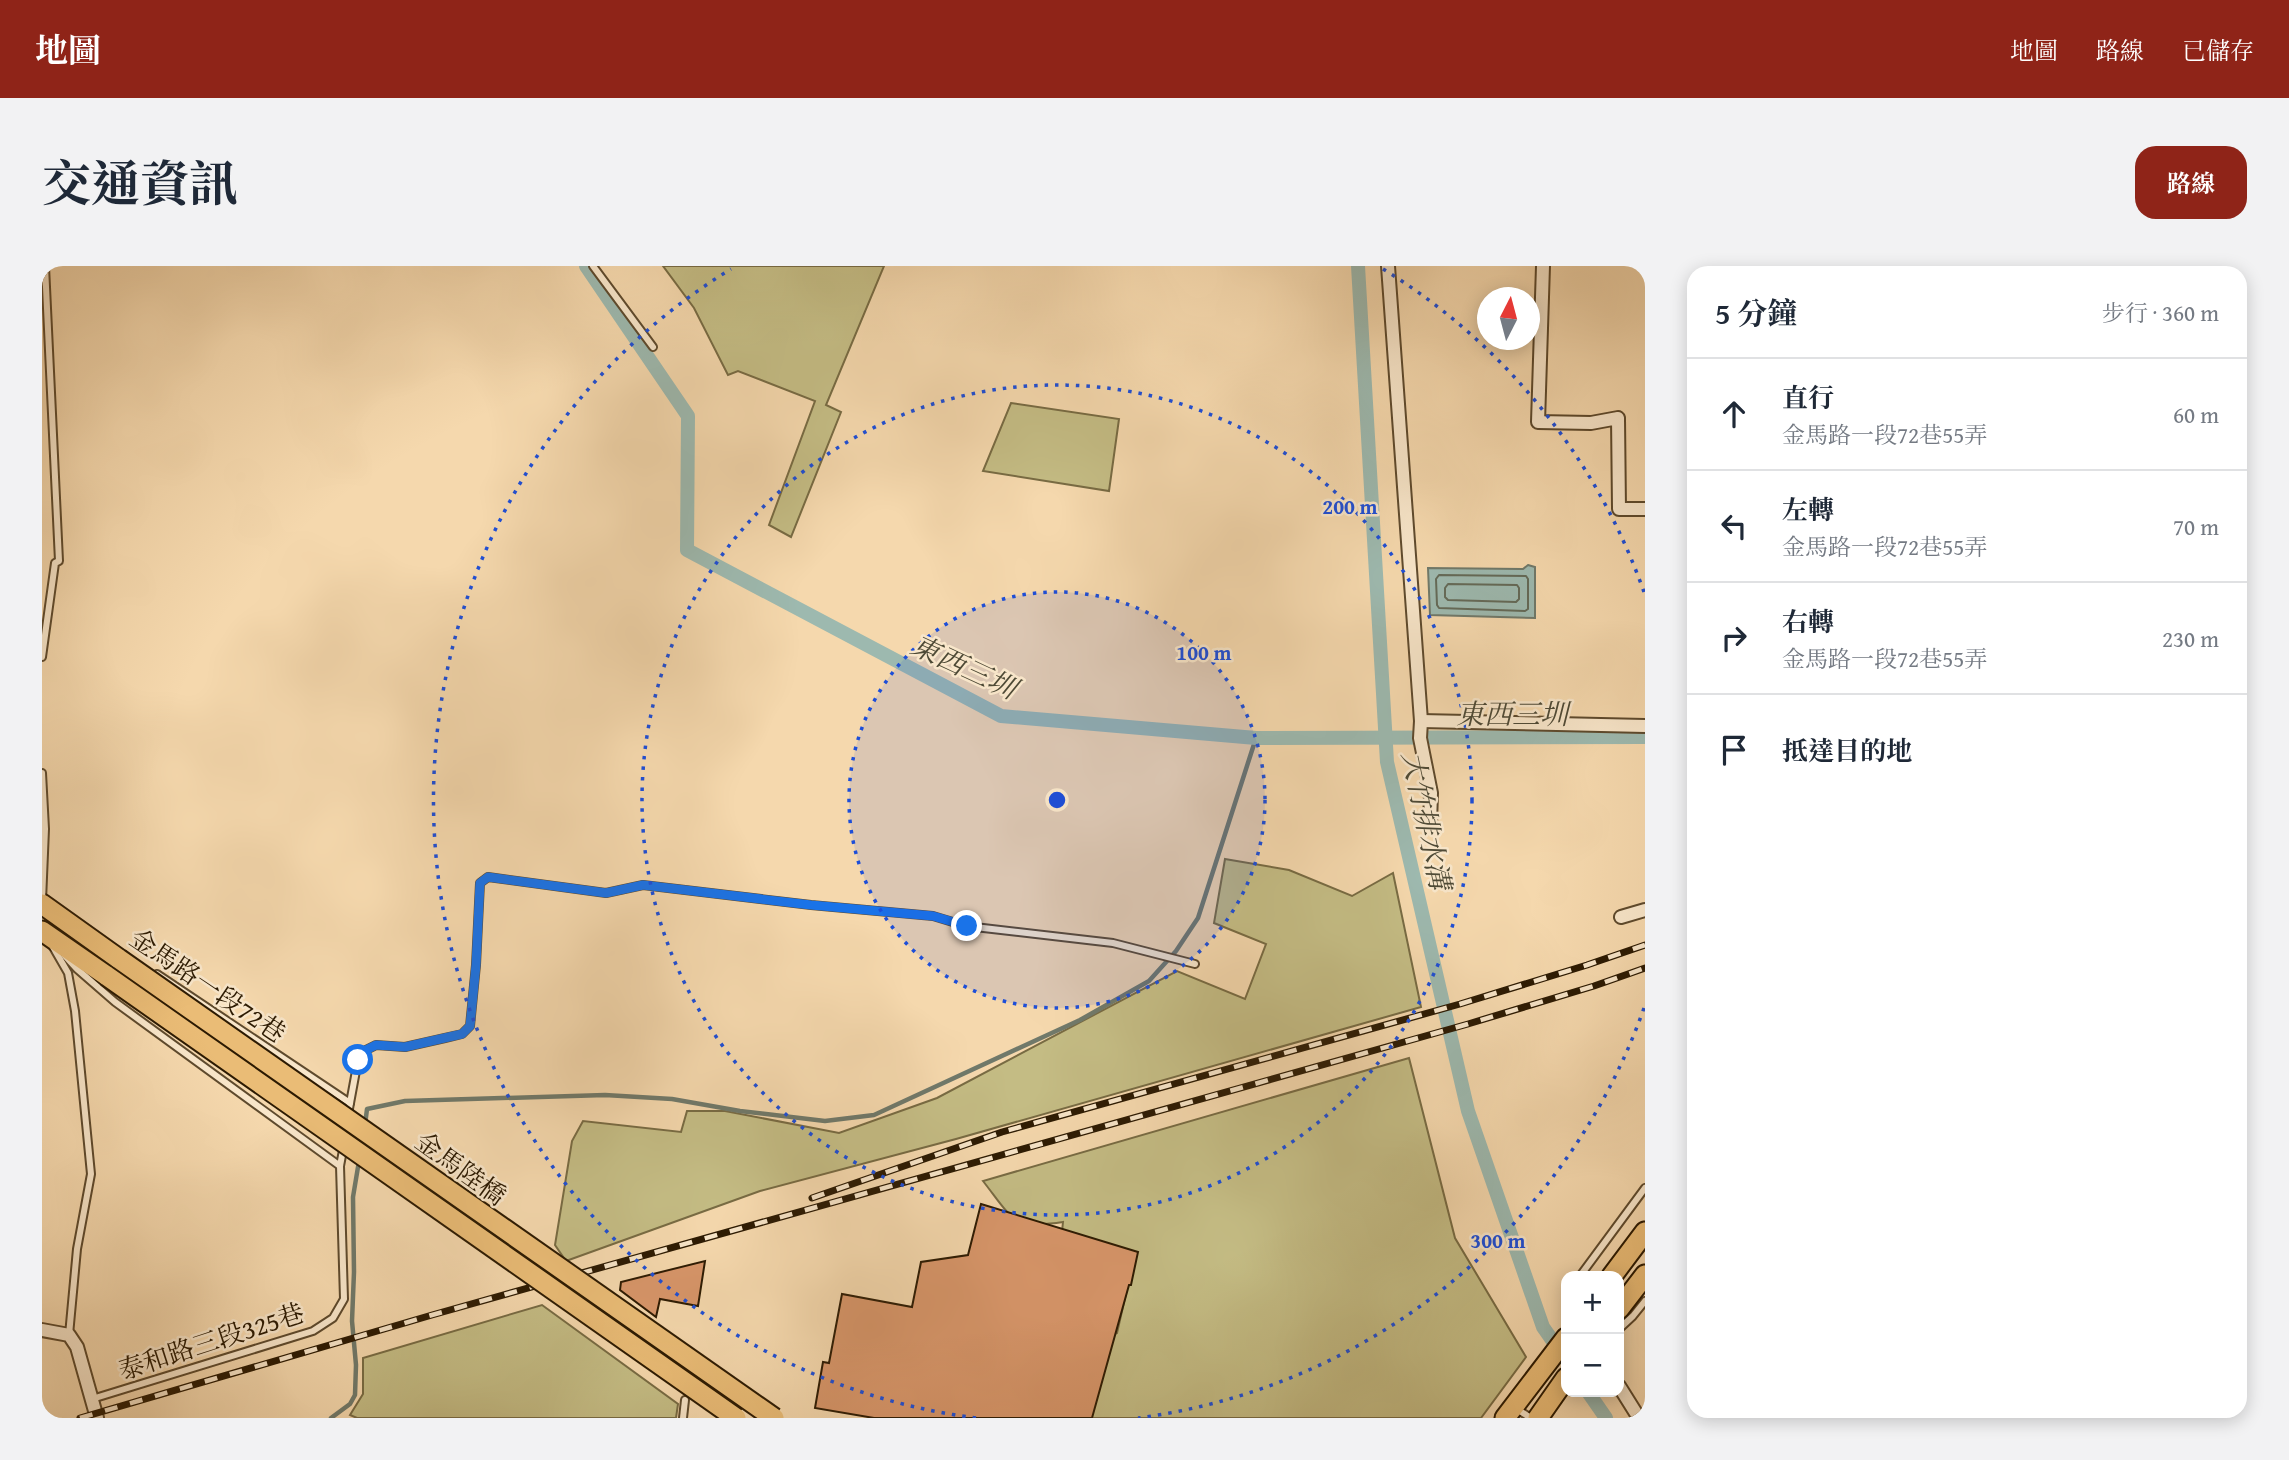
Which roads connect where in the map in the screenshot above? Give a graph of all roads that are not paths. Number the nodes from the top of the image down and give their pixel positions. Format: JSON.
{"nodes":[{"id":1,"x":45,"y":266,"type":"edge"},
{"id":2,"x":593,"y":266,"type":"edge"},
{"id":3,"x":1388,"y":266,"type":"edge"},
{"id":4,"x":1542,"y":266,"type":"edge"},
{"id":5,"x":653,"y":347,"type":"dead end"},
{"id":6,"x":1645,"y":509,"type":"edge"},
{"id":7,"x":42,"y":657,"type":"edge"},
{"id":8,"x":1421,"y":721,"type":"junction"},
{"id":9,"x":1645,"y":726,"type":"edge"},
{"id":10,"x":42,"y":773,"type":"edge"},
{"id":11,"x":1430,"y":824,"type":"dead end"},
{"id":12,"x":1645,"y":911,"type":"edge"},
{"id":13,"x":43,"y":916,"type":"edge"},
{"id":14,"x":1621,"y":917,"type":"dead end"},
{"id":15,"x":1195,"y":964,"type":"dead end"},
{"id":16,"x":154,"y":972,"type":"dead end"},
{"id":17,"x":350,"y":1103,"type":"junction"},
{"id":18,"x":341,"y":1166,"type":"junction"},
{"id":19,"x":1645,"y":1188,"type":"edge"},
{"id":20,"x":1645,"y":1232,"type":"edge"},
{"id":21,"x":1584,"y":1271,"type":"edge"},
{"id":22,"x":1616,"y":1271,"type":"edge"},
{"id":23,"x":1645,"y":1275,"type":"edge"},
{"id":24,"x":1645,"y":1301,"type":"edge"},
{"id":25,"x":1624,"y":1302,"type":"edge"},
{"id":26,"x":1624,"y":1324,"type":"edge"},
{"id":27,"x":42,"y":1330,"type":"edge"},
{"id":28,"x":69,"y":1335,"type":"junction"},
{"id":29,"x":1561,"y":1345,"type":"edge"},
{"id":30,"x":1561,"y":1385,"type":"edge"},
{"id":31,"x":1624,"y":1394,"type":"edge"},
{"id":32,"x":91,"y":1399,"type":"junction"},
{"id":33,"x":685,"y":1400,"type":"dead end"},
{"id":34,"x":1514,"y":1406,"type":"edge"},
{"id":35,"x":1538,"y":1415,"type":"edge"},
{"id":36,"x":97,"y":1418,"type":"edge"},
{"id":37,"x":683,"y":1418,"type":"edge"},
{"id":38,"x":736,"y":1418,"type":"edge"},
{"id":39,"x":774,"y":1418,"type":"edge"},
{"id":40,"x":1639,"y":1418,"type":"edge"}],
"edges":[{"from":1,"to":7,"type":"lane"},
{"from":2,"to":5,"type":"lane"},
{"from":3,"to":8,"type":"street"},
{"from":4,"to":6,"type":"street"},
{"from":8,"to":9,"type":"street"},
{"from":8,"to":11,"type":"street"},
{"from":10,"to":13,"type":"lane"},
{"from":12,"to":14,"type":"street"},
{"from":13,"to":18,"type":"lane"},
{"from":13,"to":28,"type":"lane"},
{"from":13,"to":38,"type":"main road","name":"金馬陸橋","bridge":true},
{"from":13,"to":39,"type":"main road","name":"金馬陸橋","bridge":true},
{"from":15,"to":17,"type":"lane","name":"泰和路三段325巷"},
{"from":16,"to":17,"type":"lane","name":"金馬路一段72巷"},
{"from":17,"to":18,"type":"lane","name":"泰和路三段325巷"},
{"from":18,"to":32,"type":"lane","name":"泰和路三段325巷"},
{"from":19,"to":21,"type":"lane"},
{"from":20,"to":22,"type":"main road"},
{"from":23,"to":25,"type":"main road"},
{"from":24,"to":26,"type":"lane"},
{"from":27,"to":28,"type":"street"},
{"from":28,"to":32,"type":"street"},
{"from":29,"to":34,"type":"main road"},
{"from":30,"to":35,"type":"main road"},
{"from":31,"to":40,"type":"street"},
{"from":32,"to":36,"type":"street"},
{"from":33,"to":37,"type":"lane"},
{"from":34,"to":35,"type":"lane"}]}
